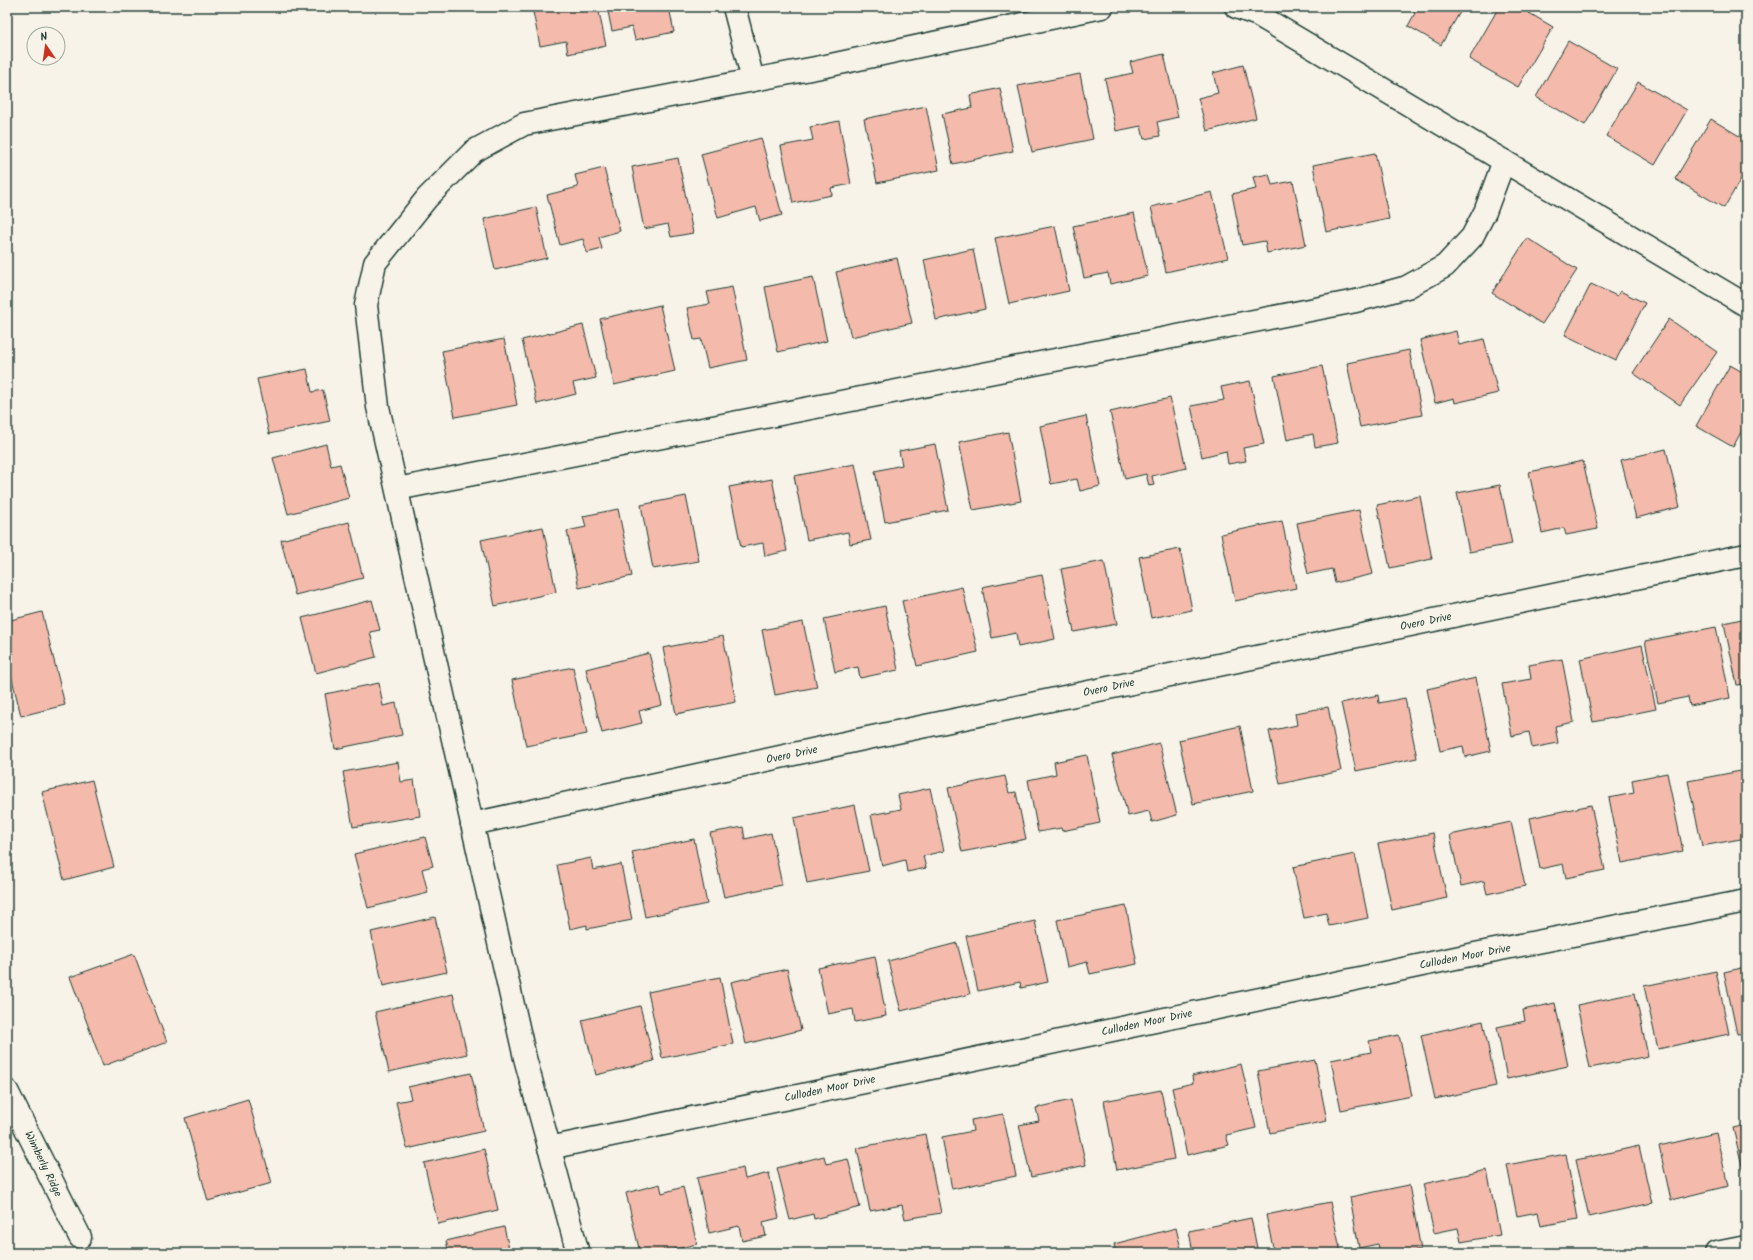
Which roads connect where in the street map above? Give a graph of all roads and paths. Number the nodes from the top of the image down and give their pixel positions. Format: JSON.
{"nodes":[{"id":1,"x":734,"y":7,"type":"edge"},
{"id":2,"x":1102,"y":7,"type":"edge"},
{"id":3,"x":1236,"y":7,"type":"edge"},
{"id":4,"x":753,"y":80,"type":"junction"},
{"id":5,"x":1504,"y":161,"type":"junction"},
{"id":6,"x":1746,"y":305,"type":"edge"},
{"id":7,"x":396,"y":489,"type":"junction"},
{"id":8,"x":1746,"y":555,"type":"edge"},
{"id":9,"x":472,"y":824,"type":"junction"},
{"id":10,"x":1746,"y":901,"type":"edge"},
{"id":11,"x":7,"y":1090,"type":"edge"},
{"id":12,"x":549,"y":1148,"type":"junction"},
{"id":13,"x":80,"y":1237,"type":"dead end"},
{"id":14,"x":1746,"y":1247,"type":"edge"},
{"id":15,"x":578,"y":1253,"type":"edge"},
{"id":16,"x":1716,"y":1253,"type":"edge"}],
"edges":[{"from":1,"to":4,"type":"street"},
{"from":2,"to":4,"type":"street"},
{"from":3,"to":5,"type":"street"},
{"from":4,"to":7,"type":"street"},
{"from":5,"to":6,"type":"street"},
{"from":5,"to":7,"type":"street"},
{"from":7,"to":9,"type":"street"},
{"from":8,"to":9,"type":"street","name":"Overo Drive"},
{"from":9,"to":12,"type":"street"},
{"from":10,"to":12,"type":"street","name":"Culloden Moor Drive"},
{"from":11,"to":13,"type":"street","name":"Wimberly Ridge"},
{"from":12,"to":15,"type":"street"},
{"from":14,"to":16,"type":"street"}]}
